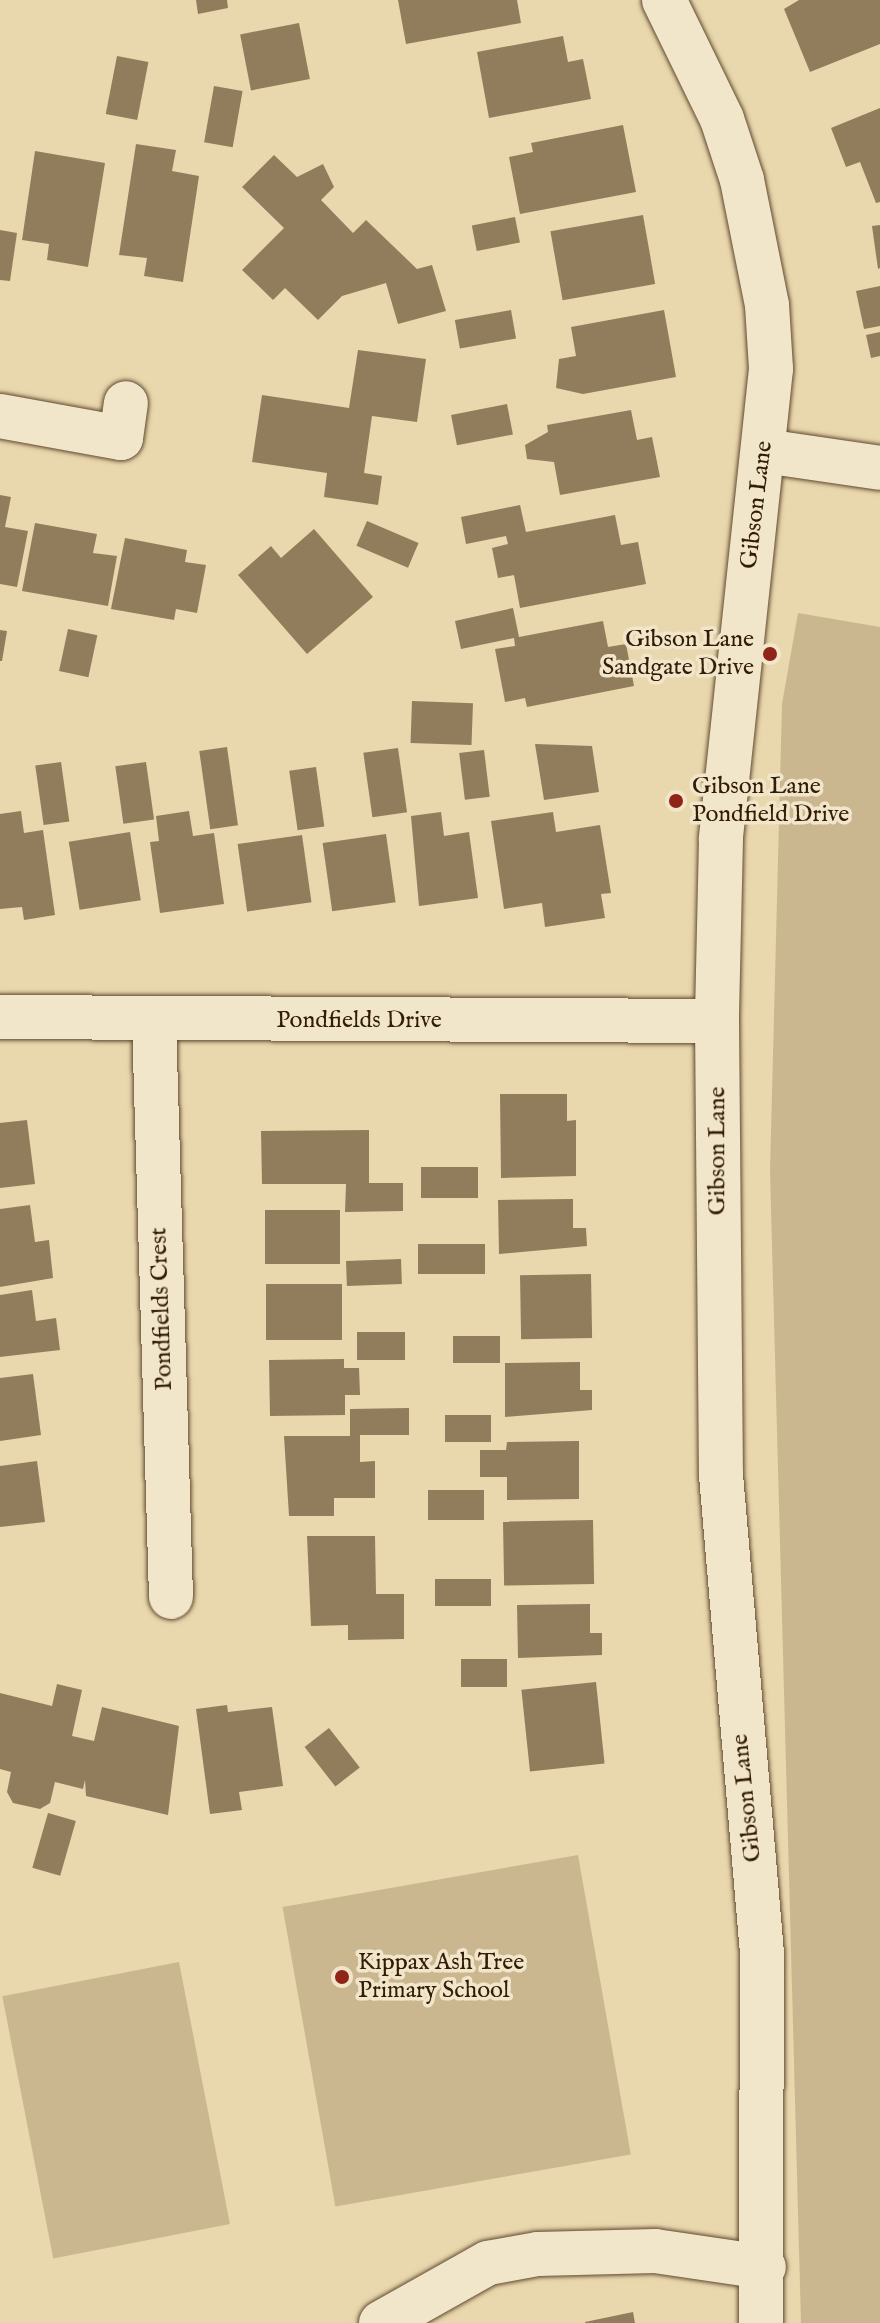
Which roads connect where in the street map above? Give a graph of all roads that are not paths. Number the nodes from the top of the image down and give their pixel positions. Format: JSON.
{"nodes":[{"id":1,"x":664,"y":0,"type":"edge"},
{"id":2,"x":126,"y":403,"type":"dead end"},
{"id":3,"x":0,"y":416,"type":"edge"},
{"id":4,"x":764,"y":451,"type":"junction"},
{"id":5,"x":880,"y":468,"type":"edge"},
{"id":6,"x":0,"y":1017,"type":"edge"},
{"id":7,"x":154,"y":1021,"type":"junction"},
{"id":8,"x":717,"y":1021,"type":"junction"},
{"id":9,"x":171,"y":1597,"type":"dead end"},
{"id":10,"x":764,"y":2267,"type":"junction"},
{"id":11,"x":381,"y":2323,"type":"edge"},
{"id":12,"x":761,"y":2323,"type":"edge"}],
"edges":[{"from":1,"to":4,"type":"street","name":"Gibson Lane"},
{"from":2,"to":3,"type":"street"},
{"from":4,"to":5,"type":"street"},
{"from":4,"to":8,"type":"street","name":"Gibson Lane"},
{"from":6,"to":7,"type":"street","name":"Pondfields Drive"},
{"from":7,"to":8,"type":"street","name":"Pondfields Drive"},
{"from":7,"to":9,"type":"street","name":"Pondfields Crest"},
{"from":8,"to":10,"type":"street","name":"Gibson Lane"},
{"from":10,"to":11,"type":"street"},
{"from":10,"to":12,"type":"street","name":"Gibson Lane"}]}
